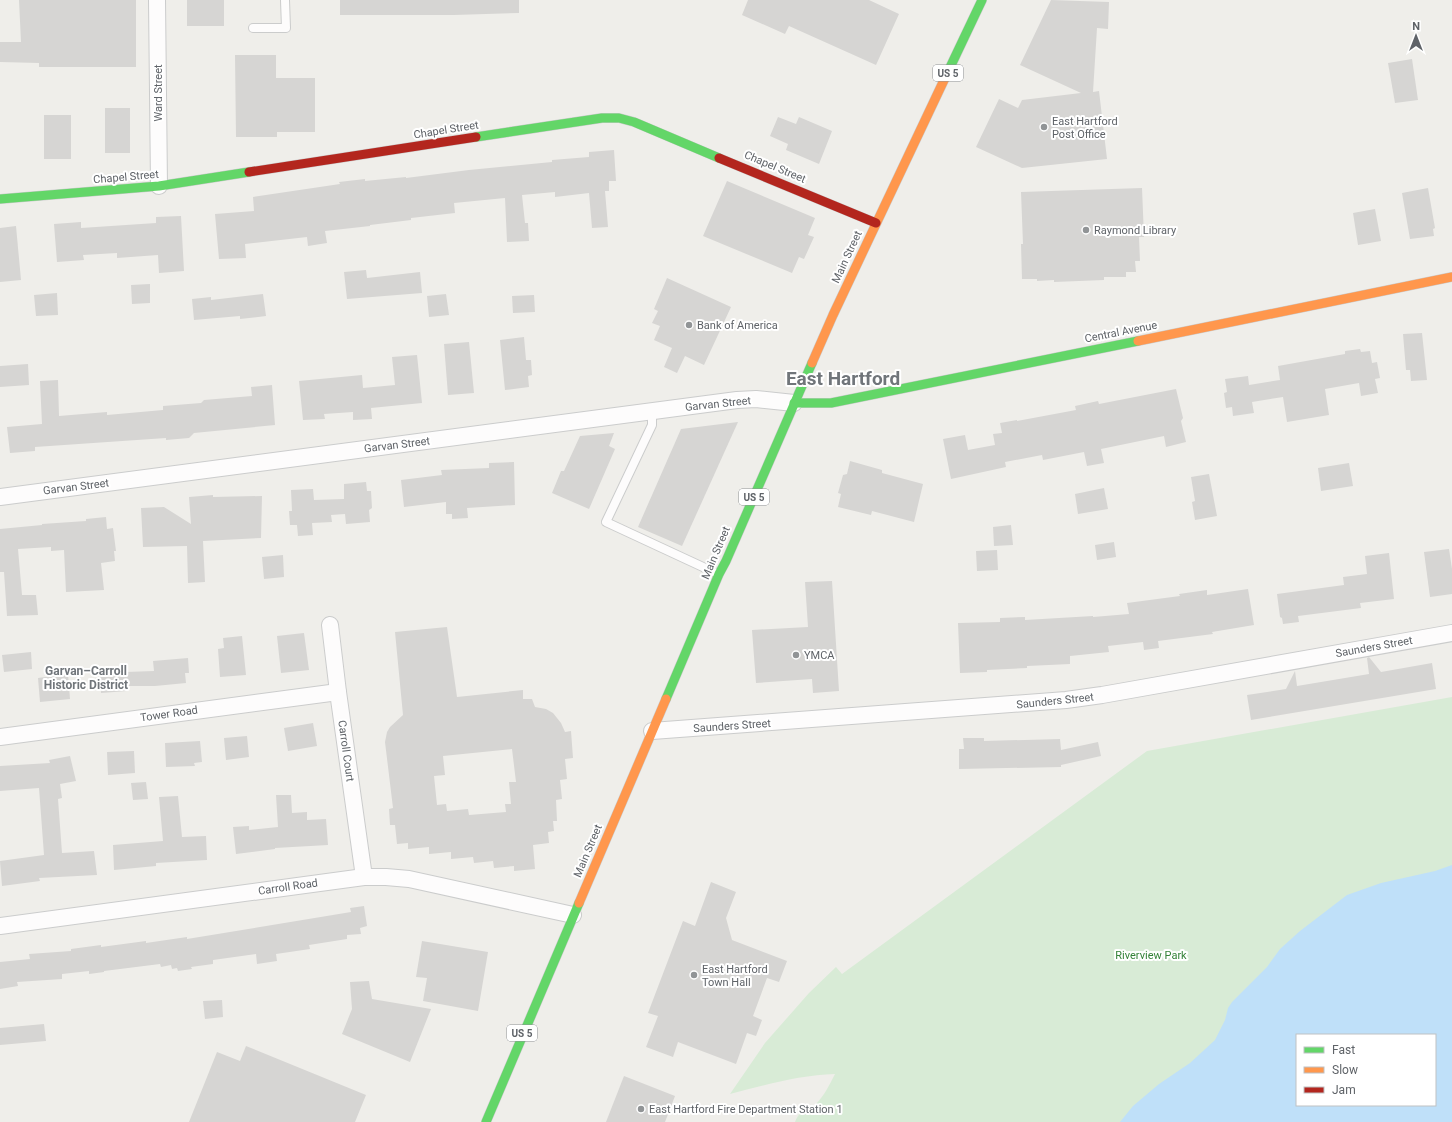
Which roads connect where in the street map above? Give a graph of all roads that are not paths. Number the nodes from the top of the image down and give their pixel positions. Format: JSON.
{"nodes":[{"id":1,"x":157,"y":0,"type":"edge"},
{"id":2,"x":285,"y":0,"type":"edge"},
{"id":3,"x":982,"y":0,"type":"edge"},
{"id":4,"x":253,"y":28,"type":"dead end"},
{"id":5,"x":158,"y":186,"type":"junction"},
{"id":6,"x":0,"y":199,"type":"edge"},
{"id":7,"x":876,"y":223,"type":"junction"},
{"id":8,"x":1452,"y":277,"type":"edge"},
{"id":9,"x":794,"y":404,"type":"junction"},
{"id":10,"x":652,"y":411,"type":"junction"},
{"id":11,"x":0,"y":496,"type":"edge"},
{"id":12,"x":719,"y":574,"type":"junction"},
{"id":13,"x":330,"y":625,"type":"dead end"},
{"id":14,"x":1452,"y":632,"type":"edge"},
{"id":15,"x":338,"y":692,"type":"junction"},
{"id":16,"x":652,"y":731,"type":"junction"},
{"id":17,"x":0,"y":737,"type":"edge"},
{"id":18,"x":364,"y":877,"type":"junction"},
{"id":19,"x":573,"y":915,"type":"junction"},
{"id":20,"x":0,"y":926,"type":"edge"},
{"id":21,"x":486,"y":1122,"type":"edge"}],
"edges":[{"from":1,"to":5,"type":"street","name":"Ward Street"},
{"from":2,"to":4,"type":"lane"},
{"from":3,"to":7,"type":"main road","name":"Main Street","number":"US 5"},
{"from":5,"to":6,"type":"main road","name":"Chapel Street"},
{"from":5,"to":7,"type":"main road","name":"Chapel Street"},
{"from":7,"to":9,"type":"main road","name":"Main Street","number":"US 5"},
{"from":8,"to":9,"type":"main road","name":"Central Avenue"},
{"from":9,"to":10,"type":"street","name":"Garvan Street"},
{"from":9,"to":12,"type":"main road","name":"Main Street","number":"US 5"},
{"from":10,"to":11,"type":"street","name":"Garvan Street"},
{"from":10,"to":12,"type":"lane"},
{"from":12,"to":16,"type":"main road","name":"Main Street","number":"US 5"},
{"from":13,"to":15,"type":"street","name":"Carroll Court"},
{"from":14,"to":16,"type":"street","name":"Saunders Street"},
{"from":15,"to":17,"type":"street","name":"Tower Road"},
{"from":15,"to":18,"type":"street","name":"Carroll Court"},
{"from":16,"to":19,"type":"main road","name":"Main Street","number":"US 5"},
{"from":18,"to":19,"type":"street","name":"Carroll Road"},
{"from":18,"to":20,"type":"street","name":"Carroll Road"},
{"from":19,"to":21,"type":"main road","name":"Main Street","number":"US 5"}]}
